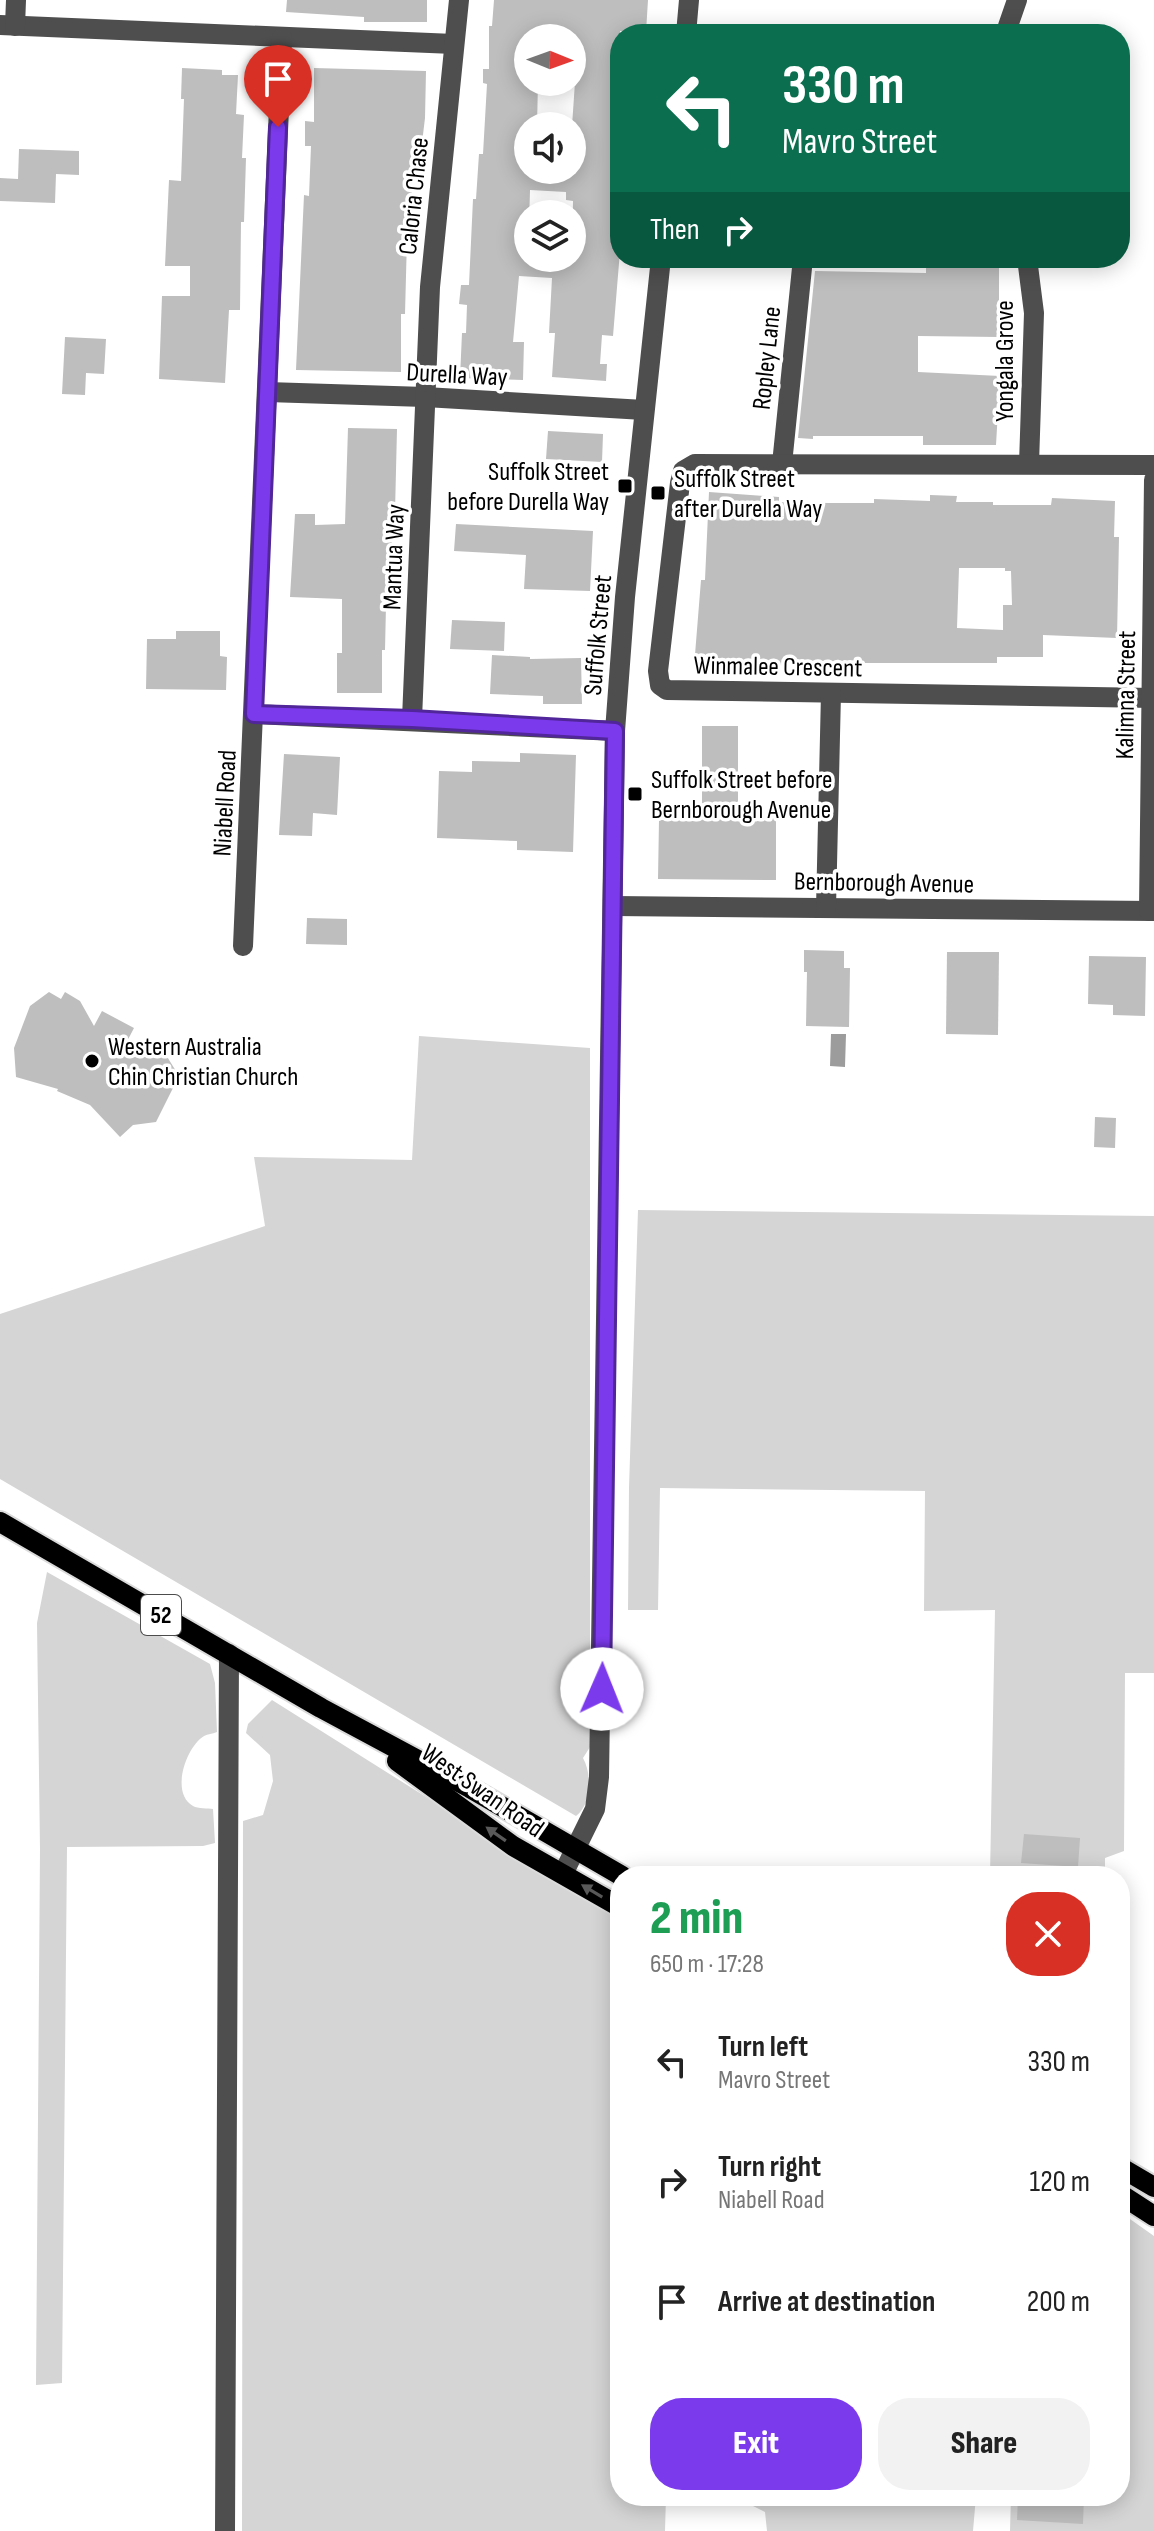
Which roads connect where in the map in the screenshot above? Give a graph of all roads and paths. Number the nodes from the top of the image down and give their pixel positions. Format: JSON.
{"nodes":[{"id":1,"x":16,"y":0,"type":"edge"},
{"id":2,"x":459,"y":0,"type":"edge"},
{"id":3,"x":689,"y":0,"type":"edge"},
{"id":4,"x":1017,"y":0,"type":"edge"},
{"id":5,"x":687,"y":24,"type":"edge"},
{"id":6,"x":1009,"y":24,"type":"edge"},
{"id":7,"x":8,"y":25,"type":"edge"},
{"id":8,"x":282,"y":38,"type":"junction"},
{"id":9,"x":454,"y":44,"type":"junction"},
{"id":10,"x":660,"y":268,"type":"edge"},
{"id":11,"x":802,"y":268,"type":"edge"},
{"id":12,"x":1028,"y":268,"type":"edge"},
{"id":13,"x":267,"y":392,"type":"junction"},
{"id":14,"x":425,"y":397,"type":"junction"},
{"id":15,"x":644,"y":410,"type":"junction"},
{"id":16,"x":782,"y":464,"type":"junction"},
{"id":17,"x":1029,"y":464,"type":"junction"},
{"id":18,"x":1154,"y":465,"type":"edge"},
{"id":19,"x":1154,"y":480,"type":"edge"},
{"id":20,"x":831,"y":693,"type":"junction"},
{"id":21,"x":1152,"y":698,"type":"edge"},
{"id":22,"x":254,"y":714,"type":"junction"},
{"id":23,"x":412,"y":719,"type":"junction"},
{"id":24,"x":615,"y":731,"type":"junction"},
{"id":25,"x":613,"y":906,"type":"junction"},
{"id":26,"x":826,"y":908,"type":"junction"},
{"id":27,"x":1151,"y":911,"type":"edge"},
{"id":28,"x":243,"y":946,"type":"dead end"},
{"id":29,"x":0,"y":1522,"type":"edge"},
{"id":30,"x":229,"y":1654,"type":"junction"},
{"id":31,"x":321,"y":1708,"type":"junction"},
{"id":32,"x":576,"y":1848,"type":"junction"},
{"id":33,"x":610,"y":1869,"type":"edge"},
{"id":34,"x":563,"y":1874,"type":"junction"},
{"id":35,"x":610,"y":1901,"type":"edge"},
{"id":36,"x":1130,"y":2173,"type":"edge"},
{"id":37,"x":1154,"y":2187,"type":"edge"},
{"id":38,"x":1130,"y":2200,"type":"edge"},
{"id":39,"x":1154,"y":2216,"type":"edge"},
{"id":40,"x":225,"y":2531,"type":"edge"}],
"edges":[{"from":1,"to":7,"type":"street"},
{"from":2,"to":9,"type":"street","name":"Caloria Chase"},
{"from":3,"to":5,"type":"street"},
{"from":4,"to":6,"type":"street"},
{"from":7,"to":8,"type":"street"},
{"from":8,"to":9,"type":"street"},
{"from":8,"to":13,"type":"street","name":"Niabell Road"},
{"from":9,"to":14,"type":"street","name":"Caloria Chase"},
{"from":10,"to":15,"type":"street","name":"Suffolk Street"},
{"from":11,"to":16,"type":"street","name":"Ropley Lane"},
{"from":12,"to":17,"type":"street","name":"Yongala Grove"},
{"from":13,"to":14,"type":"street","name":"Durella Way"},
{"from":13,"to":22,"type":"street","name":"Niabell Road"},
{"from":14,"to":15,"type":"street","name":"Durella Way"},
{"from":14,"to":23,"type":"street","name":"Mantua Way"},
{"from":15,"to":24,"type":"street","name":"Suffolk Street"},
{"from":16,"to":17,"type":"street","name":"Winmalee Crescent"},
{"from":16,"to":20,"type":"street","name":"Winmalee Crescent"},
{"from":17,"to":18,"type":"street","name":"Winmalee Crescent"},
{"from":19,"to":21,"type":"street","name":"Kalimna Street"},
{"from":20,"to":21,"type":"street","name":"Winmalee Crescent"},
{"from":20,"to":26,"type":"street"},
{"from":21,"to":27,"type":"street","name":"Kalimna Street"},
{"from":22,"to":23,"type":"street"},
{"from":22,"to":28,"type":"street","name":"Niabell Road"},
{"from":23,"to":24,"type":"street"},
{"from":24,"to":25,"type":"street","name":"Suffolk Street"},
{"from":25,"to":26,"type":"street","name":"Bernborough Avenue"},
{"from":25,"to":32,"type":"street","name":"Suffolk Street"},
{"from":26,"to":27,"type":"street","name":"Bernborough Avenue"},
{"from":29,"to":30,"type":"main road","name":"West Swan Road","number":"52"},
{"from":30,"to":31,"type":"main road","name":"West Swan Road","number":"52"},
{"from":30,"to":40,"type":"street"},
{"from":31,"to":32,"type":"main road","name":"West Swan Road","number":"52"},
{"from":34,"to":31,"type":"main road","name":"West Swan Road","number":"52","one_way":true},
{"from":32,"to":33,"type":"main road","name":"West Swan Road","number":"52"},
{"from":32,"to":34,"type":"street","name":"Suffolk Street"},
{"from":35,"to":34,"type":"main road","name":"West Swan Road","number":"52","one_way":true},
{"from":36,"to":37,"type":"main road"},
{"from":38,"to":39,"type":"main road"}]}
